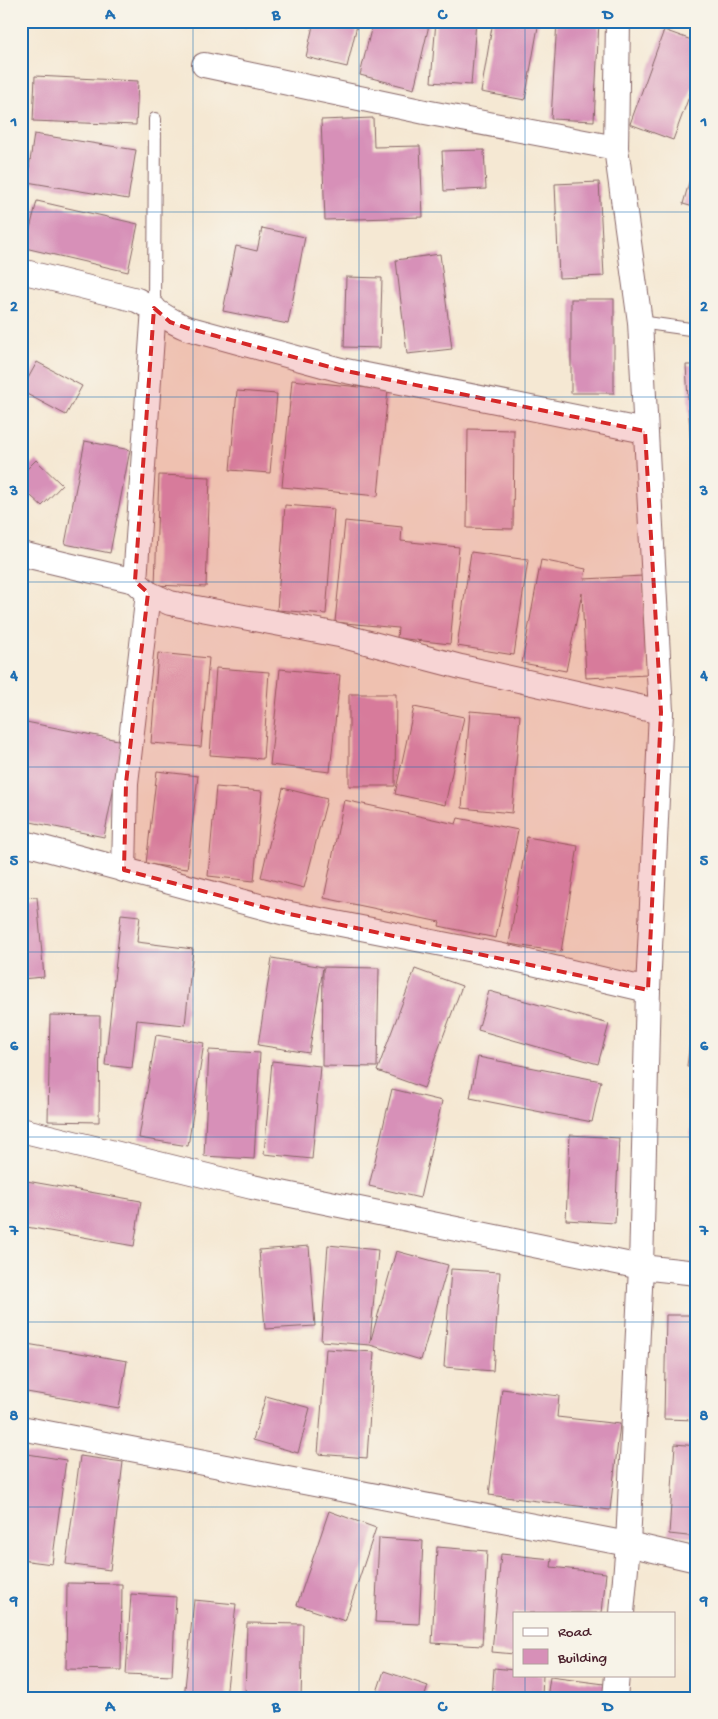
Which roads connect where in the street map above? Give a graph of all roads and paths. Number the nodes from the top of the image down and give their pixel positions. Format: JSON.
{"nodes":[{"id":1,"x":618,"y":21,"type":"edge"},
{"id":2,"x":204,"y":65,"type":"dead end"},
{"id":3,"x":155,"y":119,"type":"dead end"},
{"id":4,"x":616,"y":148,"type":"junction"},
{"id":5,"x":21,"y":271,"type":"edge"},
{"id":6,"x":154,"y":308,"type":"junction"},
{"id":7,"x":640,"y":322,"type":"junction"},
{"id":8,"x":697,"y":330,"type":"edge"},
{"id":9,"x":645,"y":432,"type":"junction"},
{"id":10,"x":21,"y":554,"type":"edge"},
{"id":11,"x":141,"y":587,"type":"junction"},
{"id":12,"x":661,"y":712,"type":"junction"},
{"id":13,"x":21,"y":842,"type":"edge"},
{"id":14,"x":124,"y":870,"type":"junction"},
{"id":15,"x":648,"y":990,"type":"junction"},
{"id":16,"x":21,"y":1130,"type":"edge"},
{"id":17,"x":641,"y":1267,"type":"junction"},
{"id":18,"x":697,"y":1273,"type":"edge"},
{"id":19,"x":21,"y":1428,"type":"edge"},
{"id":20,"x":628,"y":1544,"type":"junction"},
{"id":21,"x":697,"y":1560,"type":"edge"},
{"id":22,"x":622,"y":1612,"type":"edge"},
{"id":23,"x":617,"y":1676,"type":"edge"},
{"id":24,"x":615,"y":1698,"type":"edge"}],
"edges":[{"from":1,"to":4,"type":"street"},
{"from":2,"to":4,"type":"street"},
{"from":3,"to":6,"type":"lane"},
{"from":4,"to":7,"type":"street"},
{"from":5,"to":6,"type":"street"},
{"from":6,"to":9,"type":"street"},
{"from":6,"to":11,"type":"street"},
{"from":7,"to":8,"type":"lane"},
{"from":7,"to":9,"type":"street"},
{"from":9,"to":12,"type":"street"},
{"from":10,"to":11,"type":"street"},
{"from":11,"to":12,"type":"street"},
{"from":11,"to":14,"type":"street"},
{"from":12,"to":15,"type":"street"},
{"from":13,"to":14,"type":"street"},
{"from":14,"to":15,"type":"street"},
{"from":15,"to":17,"type":"street"},
{"from":16,"to":17,"type":"street"},
{"from":17,"to":18,"type":"street"},
{"from":17,"to":20,"type":"street"},
{"from":19,"to":20,"type":"street"},
{"from":20,"to":21,"type":"street"},
{"from":20,"to":22,"type":"street"},
{"from":23,"to":24,"type":"street"}]}
